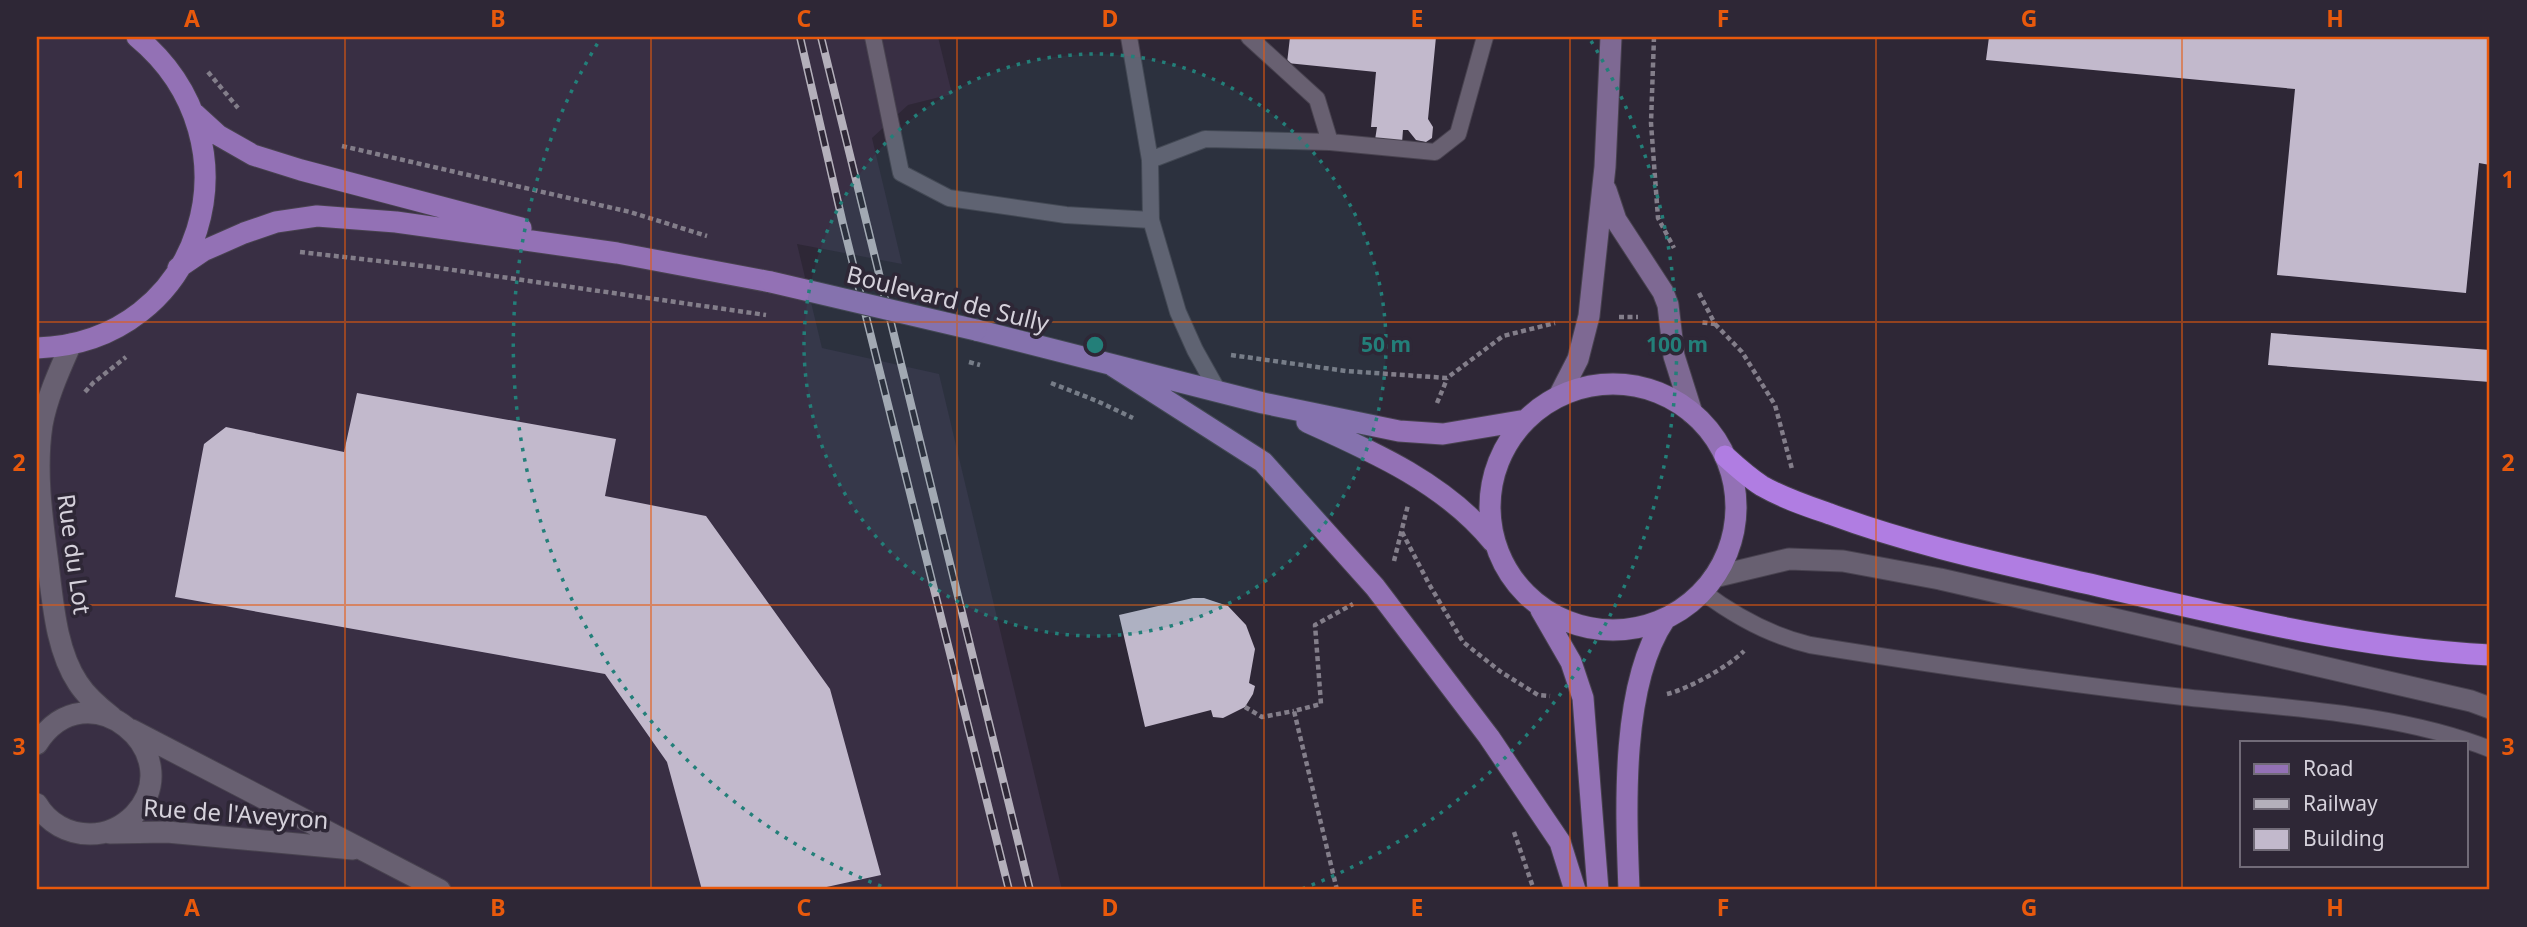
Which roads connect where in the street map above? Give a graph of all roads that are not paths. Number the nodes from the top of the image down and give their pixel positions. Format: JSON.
{"nodes":[{"id":1,"x":137,"y":37,"type":"edge"},
{"id":2,"x":873,"y":37,"type":"edge"},
{"id":3,"x":1129,"y":37,"type":"edge"},
{"id":4,"x":1249,"y":37,"type":"edge"},
{"id":5,"x":1485,"y":37,"type":"edge"},
{"id":6,"x":1611,"y":37,"type":"edge"},
{"id":7,"x":149,"y":44,"type":"edge"},
{"id":8,"x":195,"y":114,"type":"junction"},
{"id":9,"x":1330,"y":142,"type":"junction"},
{"id":10,"x":1150,"y":160,"type":"junction"},
{"id":11,"x":1605,"y":167,"type":"junction"},
{"id":12,"x":1152,"y":220,"type":"junction"},
{"id":13,"x":617,"y":253,"type":"junction"},
{"id":14,"x":178,"y":268,"type":"junction"},
{"id":15,"x":71,"y":344,"type":"junction"},
{"id":16,"x":37,"y":348,"type":"edge"},
{"id":17,"x":1113,"y":366,"type":"junction"},
{"id":18,"x":1218,"y":391,"type":"junction"},
{"id":19,"x":1559,"y":396,"type":"junction"},
{"id":20,"x":1263,"y":403,"type":"junction"},
{"id":21,"x":1692,"y":413,"type":"junction"},
{"id":22,"x":1526,"y":420,"type":"junction"},
{"id":23,"x":1725,"y":456,"type":"junction"},
{"id":24,"x":1494,"y":543,"type":"junction"},
{"id":25,"x":1709,"y":584,"type":"junction"},
{"id":26,"x":1538,"y":606,"type":"junction"},
{"id":27,"x":1665,"y":619,"type":"junction"},
{"id":28,"x":2490,"y":655,"type":"edge"},
{"id":29,"x":2490,"y":708,"type":"edge"},
{"id":30,"x":112,"y":717,"type":"junction"},
{"id":31,"x":132,"y":730,"type":"junction"},
{"id":32,"x":2468,"y":741,"type":"edge"},
{"id":33,"x":2468,"y":741,"type":"edge"},
{"id":34,"x":37,"y":744,"type":"edge"},
{"id":35,"x":2490,"y":749,"type":"edge"},
{"id":36,"x":37,"y":804,"type":"edge"},
{"id":37,"x":61,"y":828,"type":"junction"},
{"id":38,"x":37,"y":830,"type":"edge"},
{"id":39,"x":102,"y":833,"type":"junction"},
{"id":40,"x":366,"y":850,"type":"junction"},
{"id":41,"x":440,"y":890,"type":"edge"},
{"id":42,"x":1574,"y":890,"type":"edge"},
{"id":43,"x":1598,"y":890,"type":"edge"},
{"id":44,"x":1629,"y":890,"type":"edge"}],
"edges":[{"from":1,"to":7,"type":"main road"},
{"from":2,"to":12,"type":"lane"},
{"from":3,"to":10,"type":"lane"},
{"from":4,"to":9,"type":"lane"},
{"from":5,"to":9,"type":"lane"},
{"from":6,"to":11,"type":"street"},
{"from":7,"to":8,"type":"main road"},
{"from":8,"to":13,"type":"main road"},
{"from":8,"to":14,"type":"main road"},
{"from":9,"to":10,"type":"lane"},
{"from":10,"to":12,"type":"lane"},
{"from":11,"to":19,"type":"street"},
{"from":11,"to":21,"type":"street"},
{"from":12,"to":18,"type":"lane"},
{"from":13,"to":14,"type":"main road"},
{"from":13,"to":17,"type":"main road","name":"Boulevard de Sully","bridge":true},
{"from":14,"to":15,"type":"main road"},
{"from":15,"to":16,"type":"main road"},
{"from":15,"to":30,"type":"street","name":"Rue du Lot"},
{"from":17,"to":18,"type":"main road","name":"Boulevard de Sully"},
{"from":17,"to":42,"type":"main road"},
{"from":18,"to":20,"type":"main road","name":"Boulevard de Sully"},
{"from":19,"to":21,"type":"main road"},
{"from":19,"to":22,"type":"main road"},
{"from":20,"to":22,"type":"main road"},
{"from":20,"to":24,"type":"main road"},
{"from":21,"to":23,"type":"main road"},
{"from":22,"to":24,"type":"main road"},
{"from":23,"to":25,"type":"main road"},
{"from":23,"to":28,"type":"highway"},
{"from":24,"to":26,"type":"main road"},
{"from":25,"to":27,"type":"main road"},
{"from":25,"to":29,"type":"street"},
{"from":25,"to":32,"type":"lane"},
{"from":26,"to":27,"type":"main road"},
{"from":26,"to":43,"type":"main road"},
{"from":27,"to":44,"type":"main road"},
{"from":30,"to":31,"type":"street","name":"Rue du Lot"},
{"from":30,"to":34,"type":"street"},
{"from":31,"to":39,"type":"street"},
{"from":31,"to":40,"type":"street","name":"Rue de l'Aveyron"},
{"from":33,"to":35,"type":"lane"},
{"from":36,"to":37,"type":"street"},
{"from":37,"to":38,"type":"street","name":"Rue de l'Aveyron"},
{"from":37,"to":39,"type":"street","name":"Rue de l'Aveyron"},
{"from":39,"to":40,"type":"street","name":"Rue de l'Aveyron"},
{"from":40,"to":41,"type":"street","name":"Rue de l'Aveyron"}]}
